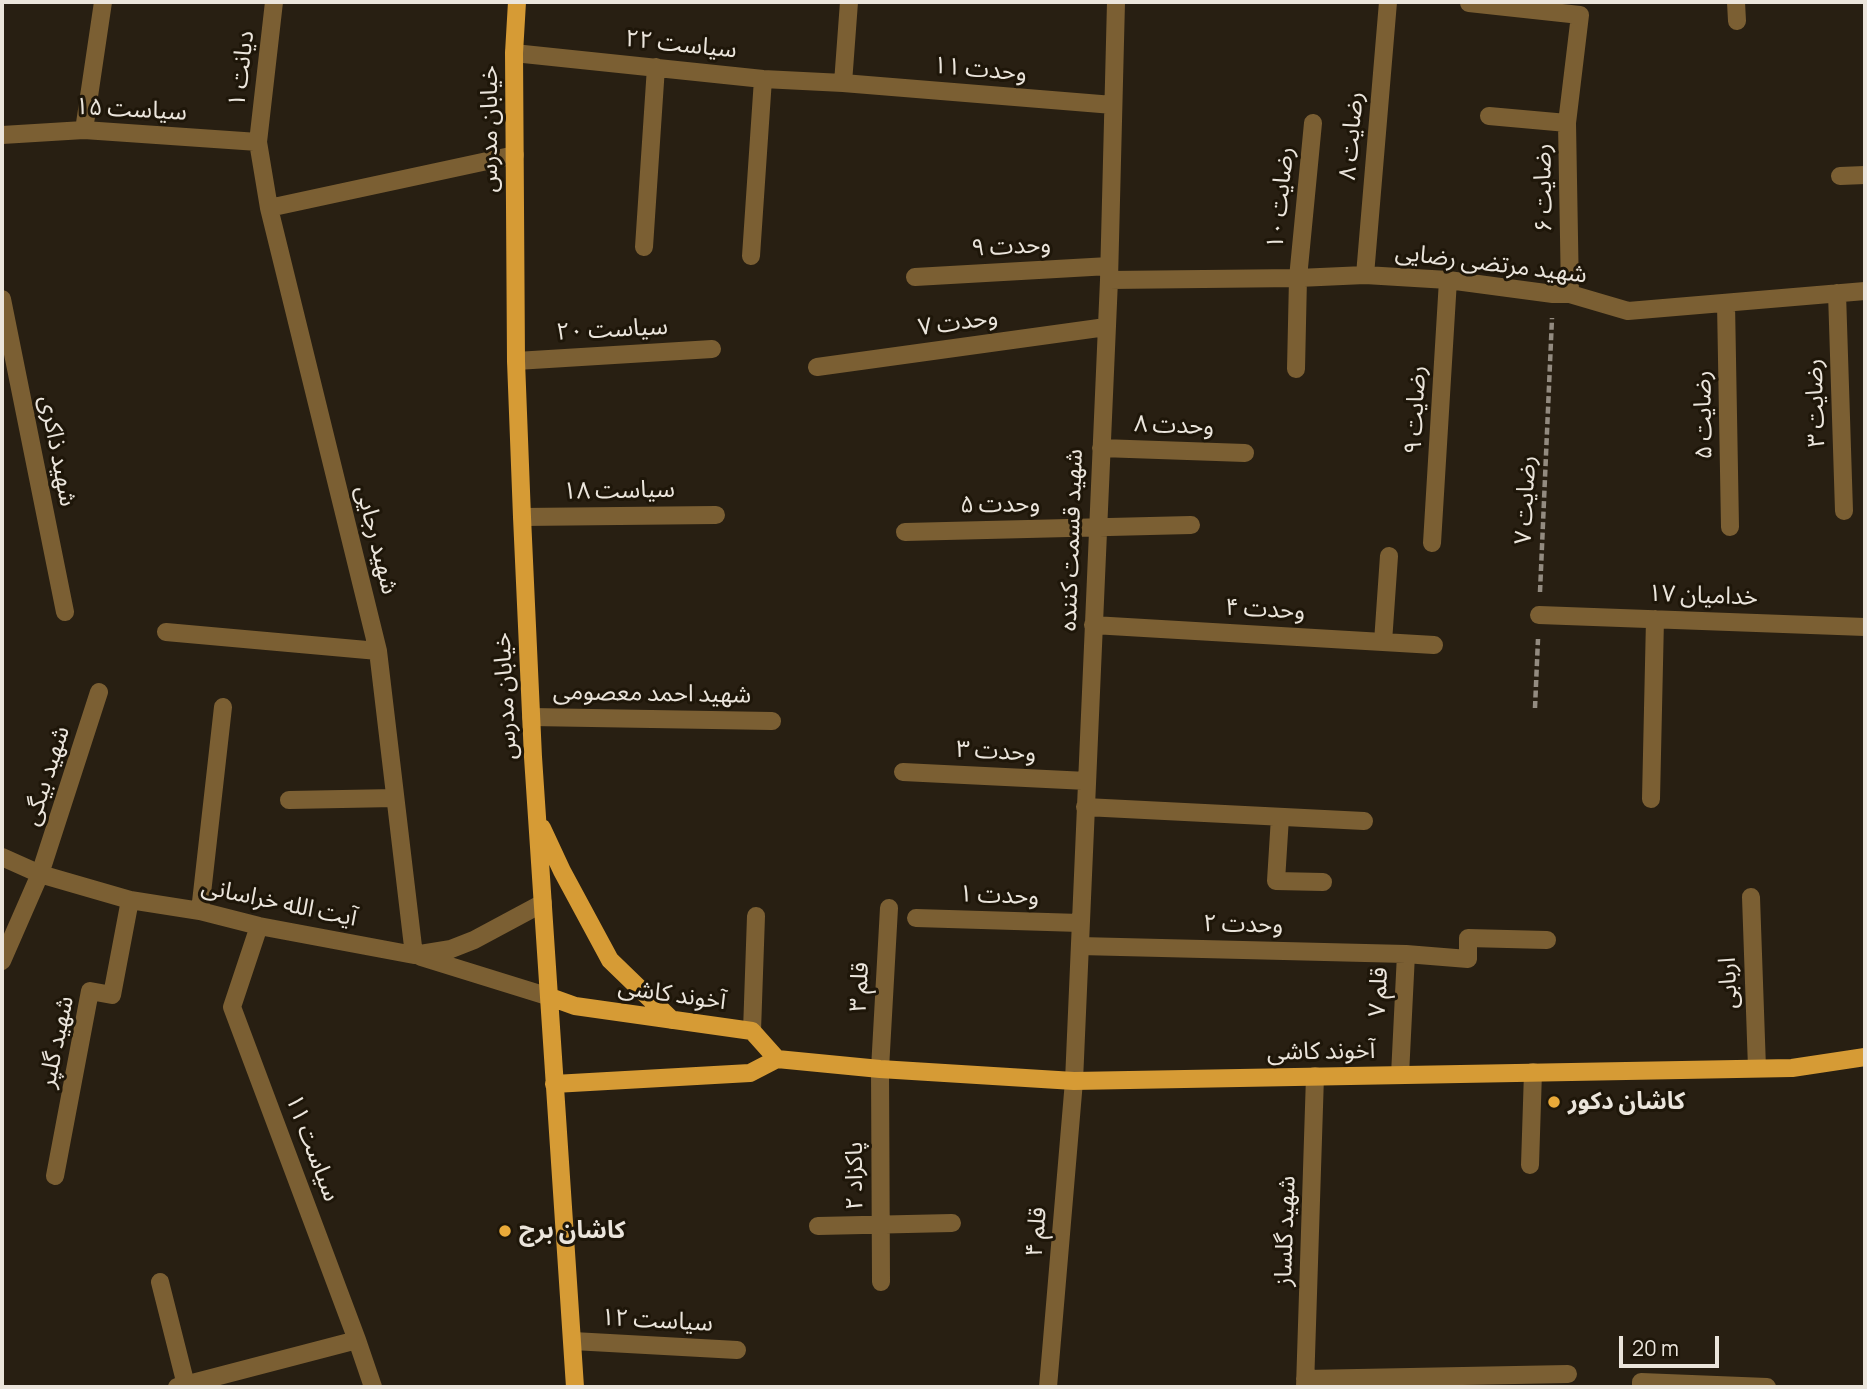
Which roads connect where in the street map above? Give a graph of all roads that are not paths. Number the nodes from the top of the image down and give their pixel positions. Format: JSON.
{"nodes":[{"id":1,"x":103,"y":2,"type":"edge"},
{"id":2,"x":274,"y":2,"type":"edge"},
{"id":3,"x":517,"y":2,"type":"edge"},
{"id":4,"x":849,"y":2,"type":"edge"},
{"id":5,"x":1116,"y":2,"type":"edge"},
{"id":6,"x":1388,"y":2,"type":"edge"},
{"id":7,"x":1736,"y":2,"type":"edge"},
{"id":8,"x":1469,"y":3,"type":"edge"},
{"id":9,"x":1737,"y":21,"type":"dead end"},
{"id":10,"x":514,"y":53,"type":"junction"},
{"id":11,"x":656,"y":67,"type":"junction"},
{"id":12,"x":763,"y":79,"type":"junction"},
{"id":13,"x":843,"y":83,"type":"junction"},
{"id":14,"x":1113,"y":105,"type":"junction"},
{"id":15,"x":1489,"y":116,"type":"dead end"},
{"id":16,"x":1313,"y":122,"type":"dead end"},
{"id":17,"x":1567,"y":123,"type":"junction"},
{"id":18,"x":84,"y":130,"type":"junction"},
{"id":19,"x":2,"y":135,"type":"edge"},
{"id":20,"x":258,"y":142,"type":"junction"},
{"id":21,"x":515,"y":155,"type":"junction"},
{"id":22,"x":1865,"y":175,"type":"edge"},
{"id":23,"x":1840,"y":176,"type":"dead end"},
{"id":24,"x":269,"y":208,"type":"junction"},
{"id":25,"x":644,"y":247,"type":"dead end"},
{"id":26,"x":751,"y":256,"type":"dead end"},
{"id":27,"x":1109,"y":273,"type":"junction"},
{"id":28,"x":1365,"y":275,"type":"junction"},
{"id":29,"x":915,"y":276,"type":"dead end"},
{"id":30,"x":1297,"y":278,"type":"junction"},
{"id":31,"x":1448,"y":280,"type":"junction"},
{"id":32,"x":1865,"y":291,"type":"edge"},
{"id":33,"x":1837,"y":293,"type":"junction"},
{"id":34,"x":1562,"y":294,"type":"junction"},
{"id":35,"x":2,"y":299,"type":"edge"},
{"id":36,"x":1726,"y":303,"type":"junction"},
{"id":37,"x":1106,"y":327,"type":"junction"},
{"id":38,"x":712,"y":349,"type":"dead end"},
{"id":39,"x":516,"y":361,"type":"junction"},
{"id":40,"x":817,"y":367,"type":"dead end"},
{"id":41,"x":1296,"y":369,"type":"dead end"},
{"id":42,"x":1101,"y":448,"type":"junction"},
{"id":43,"x":1245,"y":453,"type":"dead end"},
{"id":44,"x":1844,"y":511,"type":"dead end"},
{"id":45,"x":716,"y":515,"type":"dead end"},
{"id":46,"x":522,"y":517,"type":"junction"},
{"id":47,"x":1191,"y":525,"type":"dead end"},
{"id":48,"x":1097,"y":527,"type":"junction"},
{"id":49,"x":1730,"y":527,"type":"dead end"},
{"id":50,"x":905,"y":532,"type":"dead end"},
{"id":51,"x":1432,"y":544,"type":"dead end"},
{"id":52,"x":1389,"y":556,"type":"dead end"},
{"id":53,"x":65,"y":612,"type":"dead end"},
{"id":54,"x":1539,"y":615,"type":"road end"},
{"id":55,"x":1655,"y":619,"type":"junction"},
{"id":56,"x":1093,"y":625,"type":"junction"},
{"id":57,"x":1865,"y":627,"type":"edge"},
{"id":58,"x":166,"y":632,"type":"dead end"},
{"id":59,"x":1383,"y":642,"type":"junction"},
{"id":60,"x":1434,"y":645,"type":"dead end"},
{"id":61,"x":378,"y":651,"type":"junction"},
{"id":62,"x":99,"y":692,"type":"dead end"},
{"id":63,"x":223,"y":707,"type":"dead end"},
{"id":64,"x":531,"y":717,"type":"junction"},
{"id":65,"x":772,"y":721,"type":"dead end"},
{"id":66,"x":903,"y":772,"type":"dead end"},
{"id":67,"x":1087,"y":781,"type":"junction"},
{"id":68,"x":395,"y":798,"type":"junction"},
{"id":69,"x":1651,"y":799,"type":"dead end"},
{"id":70,"x":289,"y":800,"type":"dead end"},
{"id":71,"x":1085,"y":807,"type":"junction"},
{"id":72,"x":537,"y":817,"type":"junction"},
{"id":73,"x":1280,"y":817,"type":"junction"},
{"id":74,"x":1364,"y":821,"type":"dead end"},
{"id":75,"x":2,"y":857,"type":"edge"},
{"id":76,"x":40,"y":874,"type":"junction"},
{"id":77,"x":1322,"y":882,"type":"dead end"},
{"id":78,"x":1751,"y":897,"type":"dead end"},
{"id":79,"x":130,"y":900,"type":"junction"},
{"id":80,"x":543,"y":903,"type":"junction"},
{"id":81,"x":889,"y":908,"type":"dead end"},
{"id":82,"x":200,"y":911,"type":"junction"},
{"id":83,"x":756,"y":916,"type":"dead end"},
{"id":84,"x":916,"y":918,"type":"dead end"},
{"id":85,"x":1080,"y":923,"type":"junction"},
{"id":86,"x":259,"y":926,"type":"junction"},
{"id":87,"x":1547,"y":940,"type":"dead end"},
{"id":88,"x":1080,"y":946,"type":"junction"},
{"id":89,"x":1406,"y":954,"type":"junction"},
{"id":90,"x":414,"y":955,"type":"junction"},
{"id":91,"x":2,"y":961,"type":"edge"},
{"id":92,"x":550,"y":997,"type":"junction"},
{"id":93,"x":672,"y":1020,"type":"junction"},
{"id":94,"x":752,"y":1031,"type":"junction"},
{"id":95,"x":1865,"y":1057,"type":"edge"},
{"id":96,"x":777,"y":1059,"type":"junction"},
{"id":97,"x":1756,"y":1068,"type":"junction"},
{"id":98,"x":880,"y":1069,"type":"junction"},
{"id":99,"x":1533,"y":1072,"type":"junction"},
{"id":100,"x":1400,"y":1075,"type":"junction"},
{"id":101,"x":1315,"y":1076,"type":"junction"},
{"id":102,"x":1074,"y":1081,"type":"junction"},
{"id":103,"x":554,"y":1084,"type":"junction"},
{"id":104,"x":1530,"y":1165,"type":"dead end"},
{"id":105,"x":55,"y":1176,"type":"dead end"},
{"id":106,"x":952,"y":1223,"type":"dead end"},
{"id":107,"x":879,"y":1225,"type":"junction"},
{"id":108,"x":818,"y":1226,"type":"dead end"},
{"id":109,"x":160,"y":1282,"type":"dead end"},
{"id":110,"x":881,"y":1282,"type":"dead end"},
{"id":111,"x":357,"y":1339,"type":"junction"},
{"id":112,"x":573,"y":1341,"type":"junction"},
{"id":113,"x":737,"y":1350,"type":"dead end"},
{"id":114,"x":1568,"y":1374,"type":"dead end"},
{"id":115,"x":1305,"y":1383,"type":"edge"},
{"id":116,"x":181,"y":1386,"type":"edge"},
{"id":117,"x":373,"y":1387,"type":"edge"},
{"id":118,"x":575,"y":1387,"type":"edge"},
{"id":119,"x":1048,"y":1387,"type":"edge"},
{"id":120,"x":1641,"y":1387,"type":"edge"},
{"id":121,"x":1766,"y":1387,"type":"edge"}],
"edges":[{"from":1,"to":18,"type":"street"},
{"from":2,"to":20,"type":"street","name":"دیانت ۱"},
{"from":3,"to":10,"type":"main road","name":"خیابان مدرس"},
{"from":4,"to":13,"type":"street"},
{"from":5,"to":14,"type":"street","name":"شهید قسمت کننده"},
{"from":6,"to":28,"type":"street","name":"رضایت ۸"},
{"from":7,"to":9,"type":"street"},
{"from":8,"to":17,"type":"street","name":"رضایت ۶"},
{"from":10,"to":11,"type":"street","name":"سیاست ۲۲"},
{"from":10,"to":21,"type":"main road","name":"خیابان مدرس"},
{"from":11,"to":12,"type":"street","name":"سیاست ۲۲"},
{"from":11,"to":25,"type":"street"},
{"from":12,"to":13,"type":"street","name":"سیاست ۲۲"},
{"from":12,"to":26,"type":"street"},
{"from":13,"to":14,"type":"street","name":"وحدت ۱۱"},
{"from":14,"to":27,"type":"street","name":"شهید قسمت کننده"},
{"from":15,"to":17,"type":"street"},
{"from":16,"to":30,"type":"street","name":"رضایت ۱۰"},
{"from":17,"to":34,"type":"street","name":"رضایت ۶"},
{"from":18,"to":19,"type":"street","name":"سیاست ۱۵"},
{"from":18,"to":20,"type":"street","name":"سیاست ۱۵"},
{"from":20,"to":24,"type":"street","name":"شهید رجایی"},
{"from":21,"to":24,"type":"street"},
{"from":21,"to":39,"type":"main road","name":"خیابان مدرس"},
{"from":22,"to":23,"type":"street"},
{"from":24,"to":61,"type":"street","name":"شهید رجایی"},
{"from":27,"to":29,"type":"street","name":"وحدت ۹"},
{"from":27,"to":30,"type":"street","name":"شهید مرتضی رضایی"},
{"from":27,"to":37,"type":"street","name":"شهید قسمت کننده"},
{"from":28,"to":30,"type":"street","name":"شهید مرتضی رضایی"},
{"from":28,"to":31,"type":"street","name":"شهید مرتضی رضایی"},
{"from":30,"to":41,"type":"street","name":"رضایت ۱۰"},
{"from":31,"to":34,"type":"street","name":"شهید مرتضی رضایی"},
{"from":31,"to":51,"type":"street","name":"رضایت ۹"},
{"from":32,"to":33,"type":"street","name":"شهید مرتضی رضایی"},
{"from":33,"to":36,"type":"street","name":"شهید مرتضی رضایی"},
{"from":33,"to":44,"type":"street","name":"رضایت ۳"},
{"from":34,"to":36,"type":"street","name":"شهید مرتضی رضایی"},
{"from":35,"to":53,"type":"street","name":"شهید ذاکری"},
{"from":36,"to":49,"type":"street","name":"رضایت ۵"},
{"from":37,"to":40,"type":"street","name":"وحدت ۷"},
{"from":37,"to":42,"type":"street","name":"شهید قسمت کننده"},
{"from":38,"to":39,"type":"street","name":"سیاست ۲۰"},
{"from":39,"to":46,"type":"main road","name":"خیابان مدرس"},
{"from":42,"to":43,"type":"street","name":"وحدت ۸"},
{"from":42,"to":48,"type":"street","name":"شهید قسمت کننده"},
{"from":45,"to":46,"type":"street","name":"سیاست ۱۸"},
{"from":46,"to":64,"type":"main road","name":"خیابان مدرس"},
{"from":47,"to":48,"type":"street","name":"وحدت ۵"},
{"from":48,"to":50,"type":"street","name":"وحدت ۵"},
{"from":48,"to":56,"type":"street","name":"شهید قسمت کننده"},
{"from":52,"to":59,"type":"street"},
{"from":54,"to":55,"type":"street","name":"خدامیان ۱۷"},
{"from":55,"to":57,"type":"street","name":"خدامیان ۱۷"},
{"from":55,"to":69,"type":"street"},
{"from":56,"to":59,"type":"street","name":"وحدت ۴"},
{"from":56,"to":67,"type":"street","name":"شهید قسمت کننده"},
{"from":58,"to":61,"type":"street"},
{"from":59,"to":60,"type":"street","name":"وحدت ۴"},
{"from":61,"to":68,"type":"street","name":"شهید رجایی"},
{"from":62,"to":76,"type":"street","name":"شهید بیگی"},
{"from":63,"to":82,"type":"street"},
{"from":64,"to":65,"type":"street","name":"شهید احمد معصومی"},
{"from":64,"to":72,"type":"main road","name":"خیابان مدرس"},
{"from":66,"to":67,"type":"street","name":"وحدت ۳"},
{"from":67,"to":71,"type":"street","name":"شهید قسمت کننده"},
{"from":68,"to":70,"type":"street"},
{"from":68,"to":90,"type":"street","name":"شهید رجایی"},
{"from":71,"to":73,"type":"street"},
{"from":71,"to":85,"type":"street","name":"شهید قسمت کننده"},
{"from":72,"to":80,"type":"main road","name":"خیابان مدرس"},
{"from":72,"to":93,"type":"main road"},
{"from":73,"to":74,"type":"street"},
{"from":73,"to":77,"type":"street"},
{"from":75,"to":76,"type":"street","name":"آیت الله خراسانی"},
{"from":76,"to":79,"type":"street","name":"آیت الله خراسانی"},
{"from":76,"to":91,"type":"street","name":"شهید بیگی"},
{"from":78,"to":97,"type":"street","name":"اربابی"},
{"from":79,"to":82,"type":"street","name":"آیت الله خراسانی"},
{"from":79,"to":105,"type":"street","name":"شهید گلپر"},
{"from":80,"to":90,"type":"street","name":"آیت الله خراسانی"},
{"from":80,"to":92,"type":"main road","name":"خیابان مدرس"},
{"from":81,"to":98,"type":"street","name":"قلم ۳"},
{"from":82,"to":86,"type":"street","name":"آیت الله خراسانی"},
{"from":83,"to":94,"type":"street"},
{"from":84,"to":85,"type":"street","name":"وحدت ۱"},
{"from":85,"to":88,"type":"street","name":"شهید قسمت کننده"},
{"from":86,"to":90,"type":"street","name":"آیت الله خراسانی"},
{"from":86,"to":111,"type":"street","name":"سیاست ۱۱"},
{"from":87,"to":89,"type":"street","name":"وحدت ۲"},
{"from":88,"to":89,"type":"street","name":"وحدت ۲"},
{"from":88,"to":102,"type":"street","name":"شهید قسمت کننده"},
{"from":89,"to":100,"type":"street","name":"قلم ۷"},
{"from":90,"to":92,"type":"street"},
{"from":92,"to":93,"type":"main road","name":"آخوند کاشی"},
{"from":92,"to":103,"type":"main road","name":"خیابان مدرس"},
{"from":93,"to":94,"type":"main road","name":"آخوند کاشی"},
{"from":94,"to":96,"type":"main road","name":"آخوند کاشی"},
{"from":95,"to":97,"type":"main road","name":"آخوند کاشی"},
{"from":96,"to":98,"type":"main road","name":"آخوند کاشی"},
{"from":96,"to":103,"type":"main road","name":"آخوند کاشی"},
{"from":97,"to":99,"type":"main road","name":"آخوند کاشی"},
{"from":98,"to":102,"type":"main road","name":"آخوند کاشی"},
{"from":98,"to":107,"type":"street","name":"پاکزاد ۲"},
{"from":99,"to":100,"type":"main road","name":"آخوند کاشی"},
{"from":99,"to":104,"type":"street"},
{"from":100,"to":101,"type":"main road","name":"آخوند کاشی"},
{"from":101,"to":102,"type":"main road","name":"آخوند کاشی"},
{"from":101,"to":115,"type":"street","name":"شهید گلساز"},
{"from":102,"to":119,"type":"street","name":"قلم ۴"},
{"from":103,"to":112,"type":"main road","name":"خیابان مدرس"},
{"from":106,"to":107,"type":"street"},
{"from":107,"to":108,"type":"street"},
{"from":107,"to":110,"type":"street","name":"پاکزاد ۲"},
{"from":109,"to":116,"type":"street"},
{"from":111,"to":116,"type":"street"},
{"from":111,"to":117,"type":"street","name":"سیاست ۱۱"},
{"from":112,"to":113,"type":"street","name":"سیاست ۱۲"},
{"from":112,"to":118,"type":"main road","name":"خیابان مدرس"},
{"from":114,"to":115,"type":"street"},
{"from":120,"to":121,"type":"street"}]}
